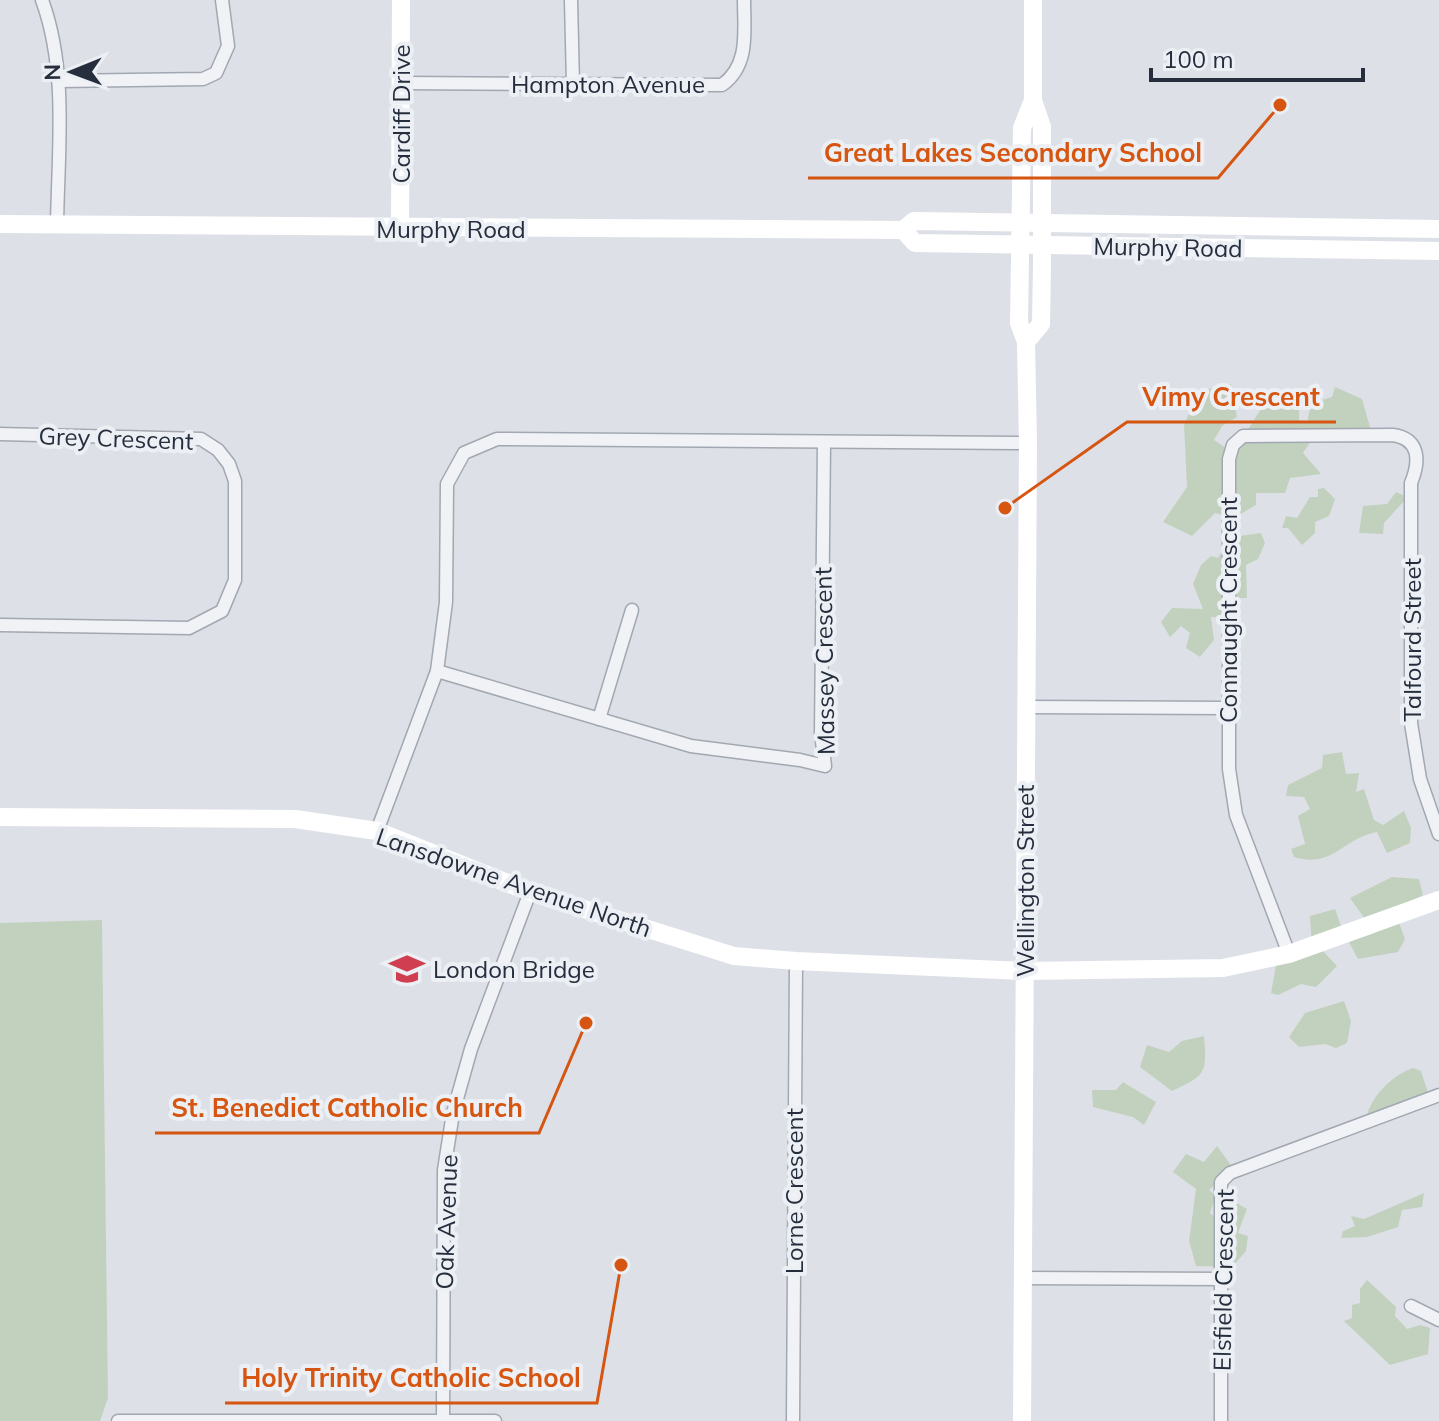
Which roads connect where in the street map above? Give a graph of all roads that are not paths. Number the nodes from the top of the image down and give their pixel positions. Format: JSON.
{"nodes":[{"id":1,"x":42,"y":0,"type":"edge"},
{"id":2,"x":222,"y":0,"type":"edge"},
{"id":3,"x":401,"y":0,"type":"edge"},
{"id":4,"x":571,"y":0,"type":"edge"},
{"id":5,"x":744,"y":0,"type":"edge"},
{"id":6,"x":1033,"y":0,"type":"edge"},
{"id":7,"x":59,"y":81,"type":"junction"},
{"id":8,"x":402,"y":83,"type":"junction"},
{"id":9,"x":573,"y":84,"type":"junction"},
{"id":10,"x":1033,"y":100,"type":"junction"},
{"id":11,"x":1020,"y":220,"type":"junction"},
{"id":12,"x":1042,"y":220,"type":"junction"},
{"id":13,"x":0,"y":224,"type":"edge"},
{"id":14,"x":57,"y":225,"type":"junction"},
{"id":15,"x":400,"y":229,"type":"junction"},
{"id":16,"x":1439,"y":229,"type":"edge"},
{"id":17,"x":903,"y":230,"type":"junction"},
{"id":18,"x":1020,"y":245,"type":"junction"},
{"id":19,"x":1042,"y":245,"type":"junction"},
{"id":20,"x":1439,"y":251,"type":"edge"},
{"id":21,"x":1026,"y":342,"type":"junction"},
{"id":22,"x":0,"y":434,"type":"edge"},
{"id":23,"x":824,"y":443,"type":"junction"},
{"id":24,"x":1028,"y":443,"type":"junction"},
{"id":25,"x":1414,"y":444,"type":"joint"},
{"id":26,"x":632,"y":610,"type":"dead end"},
{"id":27,"x":0,"y":625,"type":"edge"},
{"id":28,"x":437,"y":671,"type":"junction"},
{"id":29,"x":1027,"y":707,"type":"junction"},
{"id":30,"x":1227,"y":708,"type":"junction"},
{"id":31,"x":599,"y":719,"type":"junction"},
{"id":32,"x":0,"y":817,"type":"edge"},
{"id":33,"x":377,"y":831,"type":"junction"},
{"id":34,"x":1439,"y":834,"type":"edge"},
{"id":35,"x":530,"y":892,"type":"junction"},
{"id":36,"x":1439,"y":900,"type":"edge"},
{"id":37,"x":1289,"y":954,"type":"junction"},
{"id":38,"x":796,"y":961,"type":"junction"},
{"id":39,"x":1025,"y":971,"type":"junction"},
{"id":40,"x":1439,"y":1095,"type":"edge"},
{"id":41,"x":1023,"y":1278,"type":"junction"},
{"id":42,"x":1222,"y":1279,"type":"junction"},
{"id":43,"x":1411,"y":1306,"type":"dead end"},
{"id":44,"x":1439,"y":1320,"type":"edge"},
{"id":45,"x":119,"y":1420,"type":"edge"},
{"id":46,"x":279,"y":1420,"type":"edge"},
{"id":47,"x":443,"y":1420,"type":"edge"},
{"id":48,"x":495,"y":1421,"type":"edge"},
{"id":49,"x":793,"y":1421,"type":"edge"},
{"id":50,"x":1022,"y":1421,"type":"edge"},
{"id":51,"x":1221,"y":1421,"type":"edge"}],
"edges":[{"from":1,"to":7,"type":"street"},
{"from":2,"to":7,"type":"street"},
{"from":3,"to":8,"type":"street","name":"Cardiff Drive"},
{"from":4,"to":9,"type":"street"},
{"from":5,"to":9,"type":"street","name":"Hampton Avenue"},
{"from":6,"to":10,"type":"street","name":"Wellington Street"},
{"from":7,"to":14,"type":"street"},
{"from":8,"to":9,"type":"street","name":"Hampton Avenue"},
{"from":8,"to":15,"type":"street","name":"Cardiff Drive"},
{"from":10,"to":11,"type":"street","name":"Wellington Street"},
{"from":10,"to":12,"type":"street","name":"Wellington Street"},
{"from":11,"to":12,"type":"street","name":"Murphy Road"},
{"from":11,"to":17,"type":"street","name":"Murphy Road"},
{"from":11,"to":18,"type":"street","name":"Wellington Street"},
{"from":12,"to":16,"type":"street","name":"Murphy Road"},
{"from":12,"to":19,"type":"street","name":"Wellington Street"},
{"from":13,"to":14,"type":"street","name":"Murphy Road"},
{"from":14,"to":15,"type":"street","name":"Murphy Road"},
{"from":15,"to":17,"type":"street","name":"Murphy Road"},
{"from":17,"to":18,"type":"street","name":"Murphy Road"},
{"from":18,"to":19,"type":"street","name":"Murphy Road"},
{"from":18,"to":21,"type":"street","name":"Wellington Street"},
{"from":19,"to":20,"type":"street","name":"Murphy Road"},
{"from":19,"to":21,"type":"street","name":"Wellington Street"},
{"from":21,"to":24,"type":"street","name":"Wellington Street"},
{"from":22,"to":27,"type":"street","name":"Grey Crescent"},
{"from":23,"to":24,"type":"street"},
{"from":23,"to":28,"type":"street"},
{"from":23,"to":31,"type":"street","name":"Massey Crescent"},
{"from":24,"to":29,"type":"street","name":"Wellington Street"},
{"from":25,"to":30,"type":"street","name":"Connaught Crescent"},
{"from":25,"to":34,"type":"street","name":"Talfourd Street"},
{"from":26,"to":31,"type":"street"},
{"from":28,"to":31,"type":"street","name":"Massey Crescent"},
{"from":28,"to":33,"type":"street"},
{"from":29,"to":30,"type":"street"},
{"from":29,"to":39,"type":"street","name":"Wellington Street"},
{"from":30,"to":37,"type":"street","name":"Connaught Crescent"},
{"from":32,"to":33,"type":"street","name":"Lansdowne Avenue North"},
{"from":33,"to":35,"type":"street","name":"Lansdowne Avenue North"},
{"from":35,"to":38,"type":"street","name":"Lansdowne Avenue North"},
{"from":35,"to":47,"type":"street","name":"Oak Avenue"},
{"from":36,"to":37,"type":"street","name":"Lansdowne Avenue North"},
{"from":37,"to":39,"type":"street","name":"Lansdowne Avenue North"},
{"from":38,"to":39,"type":"street","name":"Lansdowne Avenue North"},
{"from":38,"to":49,"type":"street","name":"Lorne Crescent"},
{"from":39,"to":41,"type":"street","name":"Wellington Street"},
{"from":40,"to":42,"type":"street","name":"Elsfield Crescent"},
{"from":41,"to":42,"type":"street"},
{"from":41,"to":50,"type":"street","name":"Wellington Street"},
{"from":42,"to":51,"type":"street","name":"Elsfield Crescent"},
{"from":43,"to":44,"type":"street"},
{"from":45,"to":46,"type":"street"},
{"from":46,"to":47,"type":"street"},
{"from":47,"to":48,"type":"street"}]}
